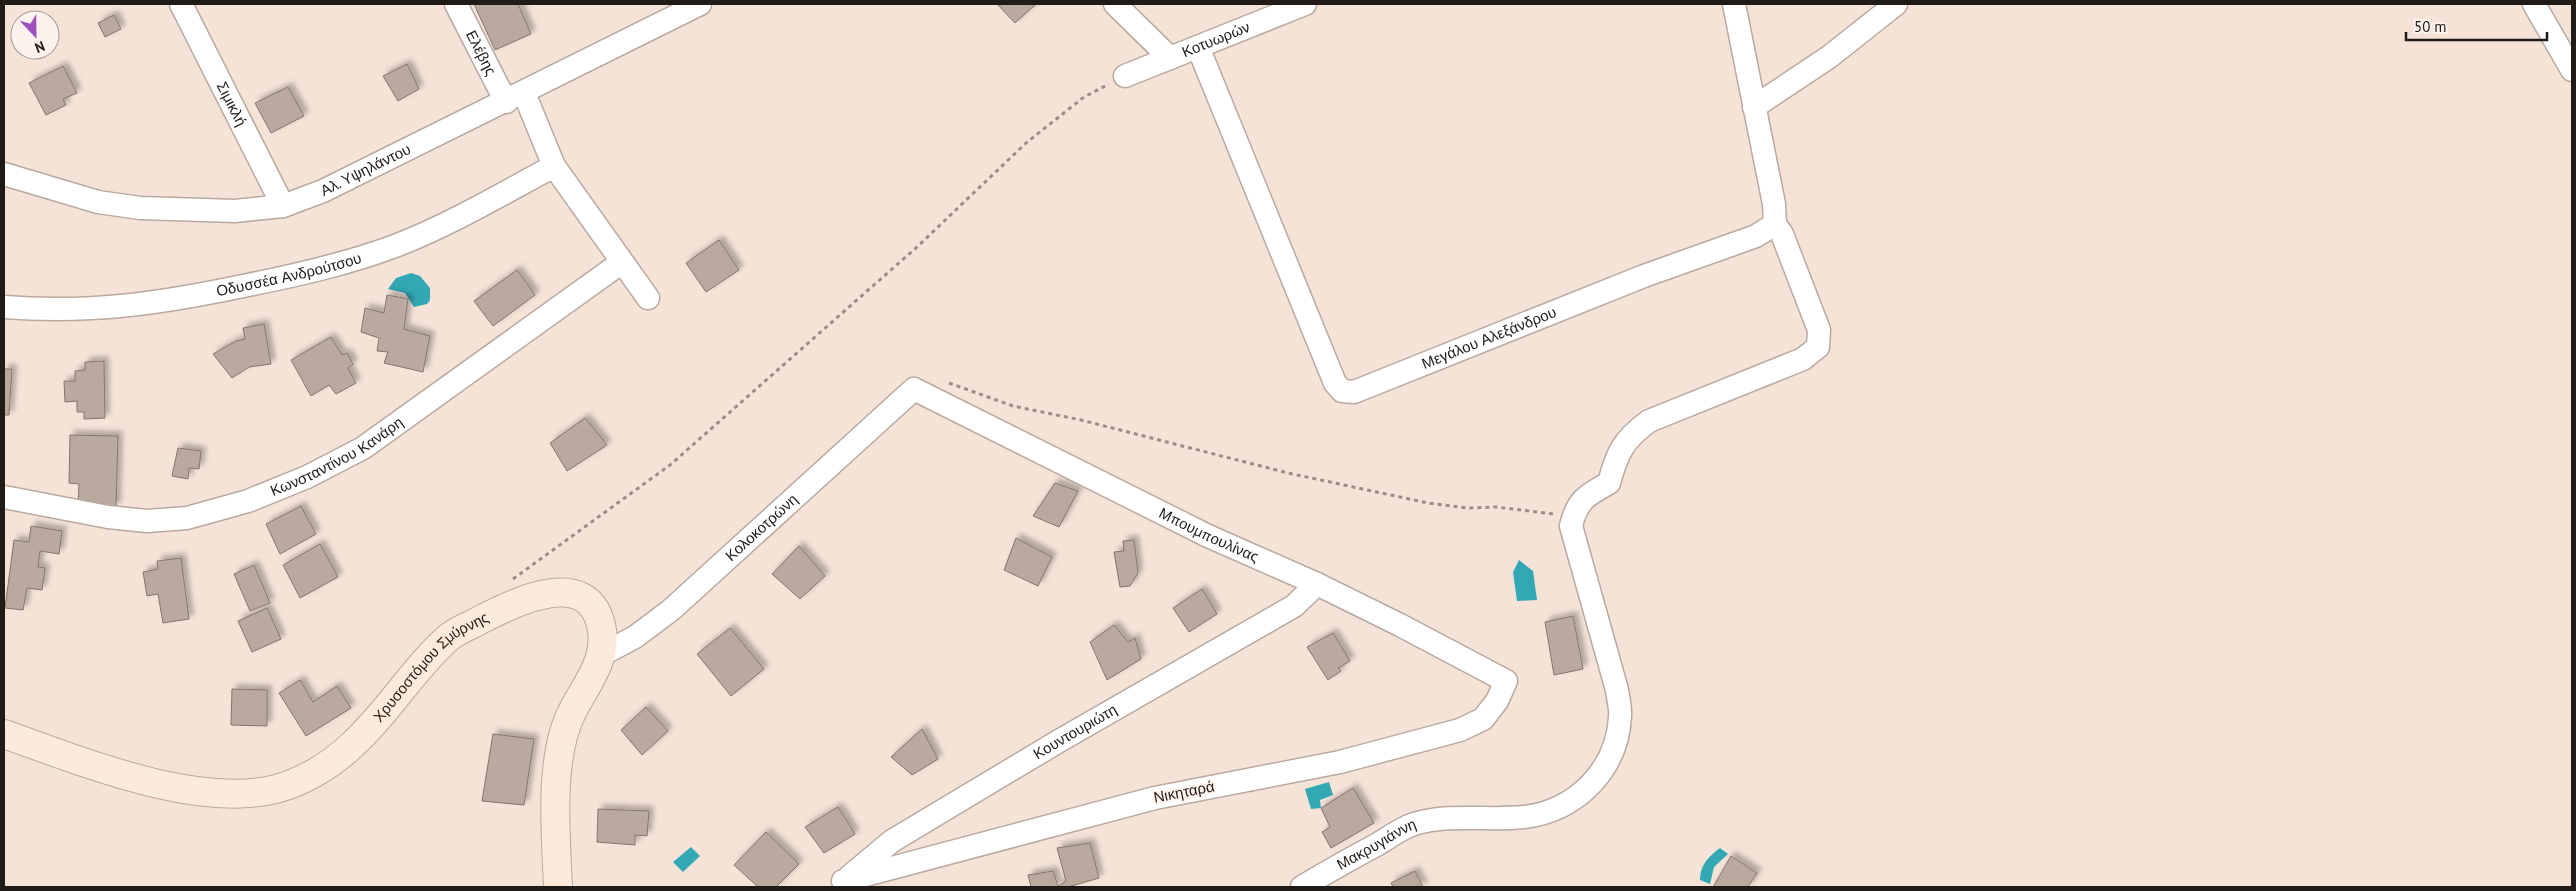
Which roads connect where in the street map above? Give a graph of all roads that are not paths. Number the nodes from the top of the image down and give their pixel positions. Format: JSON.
{"nodes":[{"id":1,"x":181,"y":4,"type":"edge"},
{"id":2,"x":456,"y":4,"type":"edge"},
{"id":3,"x":700,"y":4,"type":"edge"},
{"id":4,"x":1115,"y":4,"type":"edge"},
{"id":5,"x":1305,"y":4,"type":"edge"},
{"id":6,"x":1734,"y":4,"type":"edge"},
{"id":7,"x":1896,"y":4,"type":"edge"},
{"id":8,"x":2534,"y":4,"type":"edge"},
{"id":9,"x":1198,"y":47,"type":"junction"},
{"id":10,"x":1170,"y":58,"type":"junction"},
{"id":11,"x":2572,"y":70,"type":"edge"},
{"id":12,"x":1125,"y":76,"type":"road end"},
{"id":13,"x":515,"y":97,"type":"junction"},
{"id":14,"x":1754,"y":107,"type":"junction"},
{"id":15,"x":554,"y":166,"type":"junction"},
{"id":16,"x":4,"y":174,"type":"edge"},
{"id":17,"x":283,"y":206,"type":"junction"},
{"id":18,"x":1774,"y":224,"type":"junction"},
{"id":19,"x":622,"y":262,"type":"junction"},
{"id":20,"x":648,"y":298,"type":"dead end"},
{"id":21,"x":4,"y":307,"type":"edge"},
{"id":22,"x":914,"y":388,"type":"joint"},
{"id":23,"x":4,"y":497,"type":"edge"},
{"id":24,"x":1317,"y":584,"type":"junction"},
{"id":25,"x":601,"y":655,"type":"junction"},
{"id":26,"x":1506,"y":681,"type":"joint"},
{"id":27,"x":4,"y":734,"type":"edge"},
{"id":28,"x":840,"y":884,"type":"edge"},
{"id":29,"x":558,"y":887,"type":"edge"},
{"id":30,"x":1302,"y":887,"type":"edge"}],
"edges":[{"from":1,"to":17,"type":"street","name":"Σιμικλή"},
{"from":2,"to":13,"type":"street","name":"Ελέβης"},
{"from":3,"to":13,"type":"street","name":"Αλ. Υψηλάντου"},
{"from":4,"to":10,"type":"street"},
{"from":5,"to":9,"type":"street","name":"Κοτυωρών"},
{"from":6,"to":14,"type":"street"},
{"from":7,"to":14,"type":"street"},
{"from":8,"to":11,"type":"street"},
{"from":9,"to":10,"type":"street","name":"Κοτυωρών"},
{"from":9,"to":18,"type":"street","name":"Μεγάλου Αλεξάνδρου"},
{"from":10,"to":12,"type":"street","name":"Κοτυωρών"},
{"from":13,"to":15,"type":"street","name":"Ελέβης"},
{"from":13,"to":17,"type":"street","name":"Αλ. Υψηλάντου"},
{"from":14,"to":18,"type":"street"},
{"from":15,"to":19,"type":"street","name":"Ελέβης"},
{"from":15,"to":21,"type":"street","name":"Οδυσσέα Ανδρούτσου"},
{"from":16,"to":17,"type":"street","name":"Αλ. Υψηλάντου"},
{"from":18,"to":30,"type":"street","name":"Μακρυγιάννη"},
{"from":19,"to":20,"type":"street","name":"Ελέβης"},
{"from":19,"to":23,"type":"street","name":"Κωνσταντίνου Κανάρη"},
{"from":22,"to":24,"type":"street","name":"Μπουμπουλίνας"},
{"from":22,"to":25,"type":"street","name":"Κολοκοτρώνη"},
{"from":24,"to":26,"type":"street","name":"Μπουμπουλίνας"},
{"from":24,"to":28,"type":"street","name":"Κουντουριώτη"},
{"from":25,"to":27,"type":"street","name":"Χρυσοστόμου Σμύρνης"},
{"from":25,"to":29,"type":"street","name":"Χρυσοστόμου Σμύρνης"},
{"from":26,"to":28,"type":"street","name":"Νικηταρά"}]}
